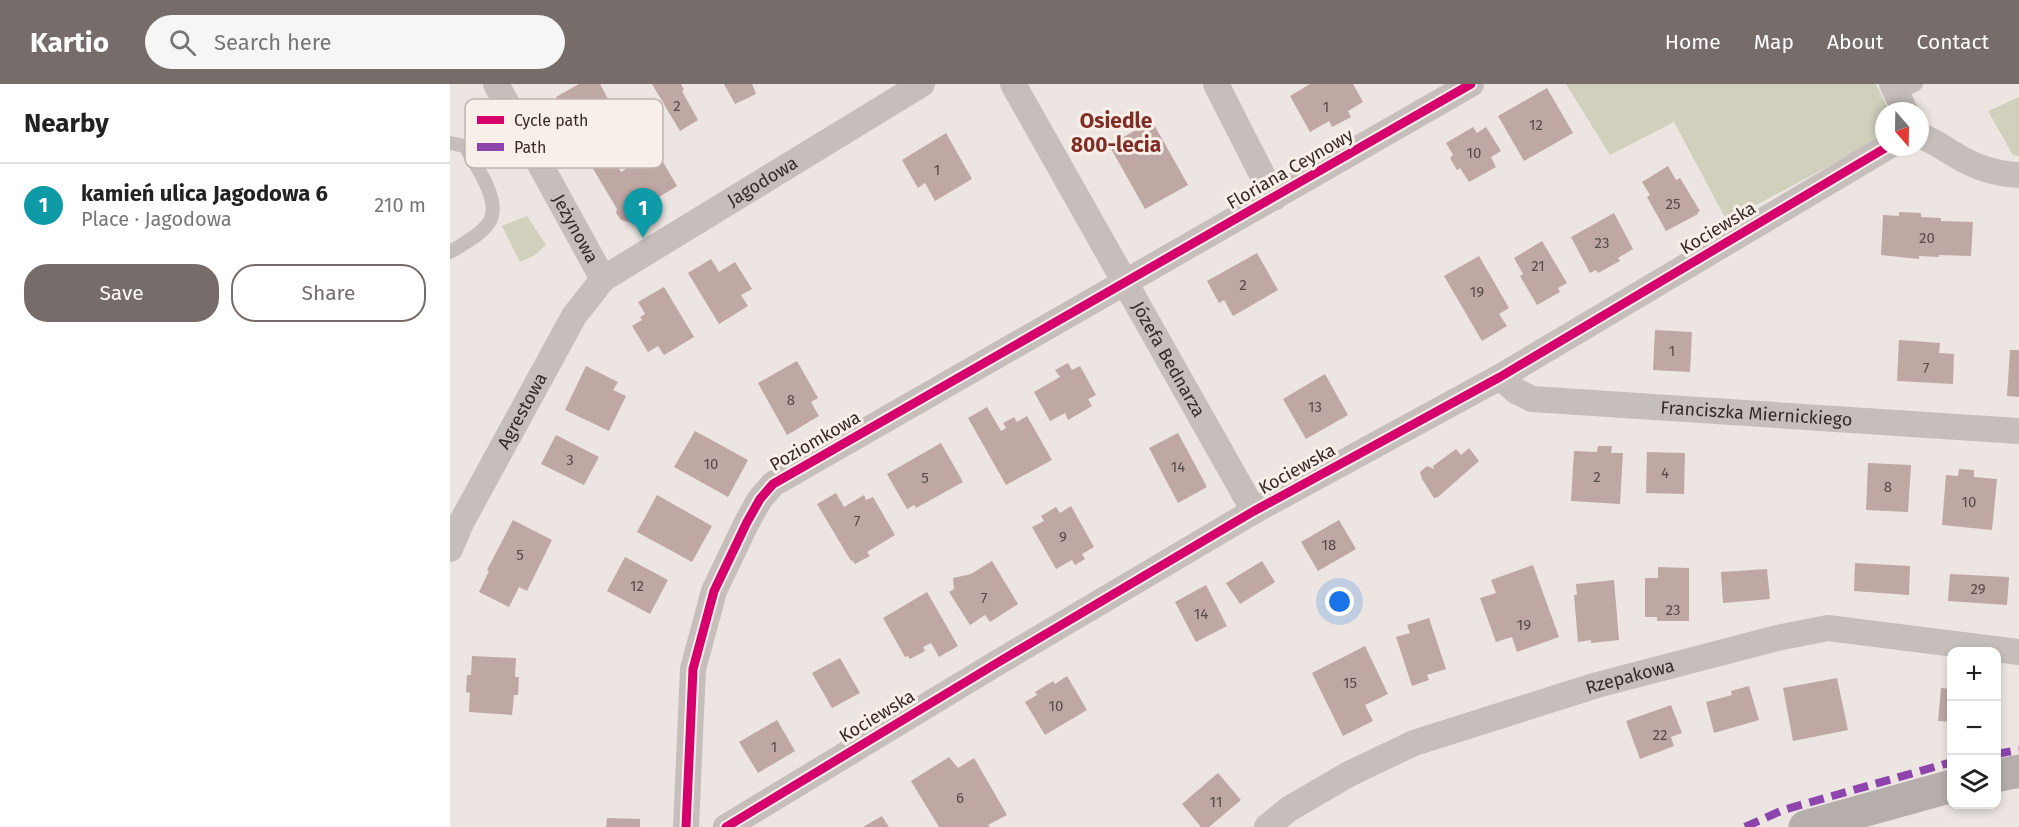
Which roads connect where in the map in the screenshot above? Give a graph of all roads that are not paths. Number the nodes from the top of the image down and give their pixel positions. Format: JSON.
{"nodes":[{"id":1,"x":496,"y":84,"type":"edge"},
{"id":2,"x":922,"y":84,"type":"edge"},
{"id":3,"x":1013,"y":84,"type":"edge"},
{"id":4,"x":1216,"y":84,"type":"edge"},
{"id":5,"x":1471,"y":84,"type":"edge"},
{"id":6,"x":504,"y":99,"type":"edge"},
{"id":7,"x":1929,"y":139,"type":"edge"},
{"id":8,"x":450,"y":143,"type":"edge"},
{"id":9,"x":465,"y":146,"type":"edge"},
{"id":10,"x":1875,"y":154,"type":"edge"},
{"id":11,"x":477,"y":168,"type":"edge"},
{"id":12,"x":542,"y":168,"type":"edge"},
{"id":13,"x":2019,"y":175,"type":"edge"},
{"id":14,"x":1274,"y":198,"type":"junction"},
{"id":15,"x":450,"y":252,"type":"edge"},
{"id":16,"x":603,"y":279,"type":"junction"},
{"id":17,"x":1124,"y":282,"type":"junction"},
{"id":18,"x":1500,"y":377,"type":"junction"},
{"id":19,"x":2019,"y":431,"type":"edge"},
{"id":20,"x":1254,"y":511,"type":"junction"},
{"id":21,"x":450,"y":549,"type":"edge"},
{"id":22,"x":2019,"y":652,"type":"edge"},
{"id":23,"x":2019,"y":771,"type":"edge"},
{"id":24,"x":2001,"y":775,"type":"edge"},
{"id":25,"x":1947,"y":787,"type":"edge"},
{"id":26,"x":686,"y":827,"type":"edge"},
{"id":27,"x":726,"y":827,"type":"edge"},
{"id":28,"x":1267,"y":827,"type":"edge"},
{"id":29,"x":1805,"y":827,"type":"edge"}],
"edges":[{"from":1,"to":6,"type":"street","name":"Jeżynowa"},
{"from":2,"to":16,"type":"street","name":"Jagodowa"},
{"from":3,"to":17,"type":"street","name":"Józefa Bednarza"},
{"from":4,"to":14,"type":"street","name":"Floriana Ceynowy"},
{"from":5,"to":14,"type":"street","name":"Floriana Ceynowy"},
{"from":7,"to":13,"type":"street"},
{"from":8,"to":9,"type":"lane"},
{"from":10,"to":18,"type":"street","name":"Kociewska"},
{"from":11,"to":15,"type":"lane"},
{"from":12,"to":16,"type":"street","name":"Jeżynowa"},
{"from":14,"to":17,"type":"street","name":"Floriana Ceynowy"},
{"from":16,"to":21,"type":"street","name":"Agrestowa"},
{"from":17,"to":20,"type":"street","name":"Józefa Bednarza"},
{"from":17,"to":26,"type":"street","name":"Poziomkowa"},
{"from":18,"to":19,"type":"street","name":"Franciszka Miernickiego"},
{"from":18,"to":20,"type":"street","name":"Kociewska"},
{"from":20,"to":27,"type":"street","name":"Kociewska"},
{"from":22,"to":28,"type":"street","name":"Rzepakowa"},
{"from":23,"to":24,"type":"main road"},
{"from":25,"to":29,"type":"main road"}]}
